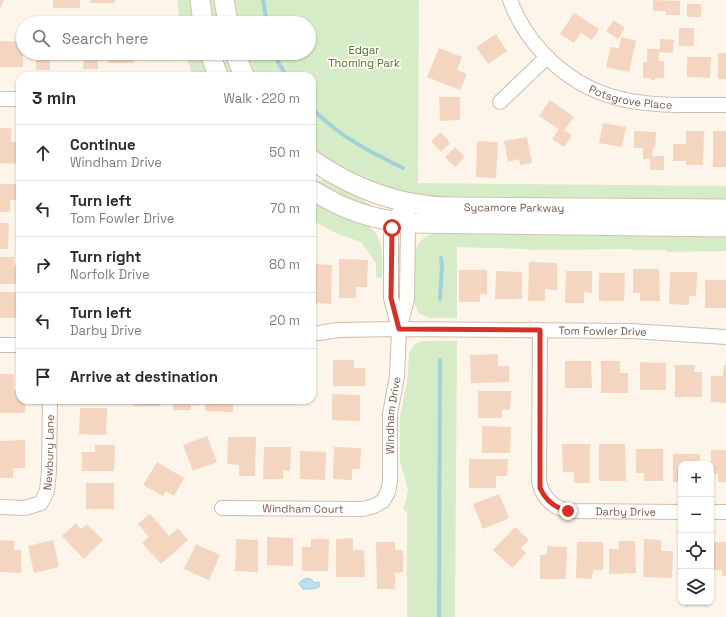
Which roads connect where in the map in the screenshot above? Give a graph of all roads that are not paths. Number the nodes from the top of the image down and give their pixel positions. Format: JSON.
{"nodes":[{"id":1,"x":200,"y":0,"type":"edge"},
{"id":2,"x":224,"y":0,"type":"edge"},
{"id":3,"x":510,"y":0,"type":"edge"},
{"id":4,"x":202,"y":16,"type":"edge"},
{"id":5,"x":227,"y":16,"type":"edge"},
{"id":6,"x":547,"y":57,"type":"junction"},
{"id":7,"x":212,"y":60,"type":"edge"},
{"id":8,"x":238,"y":60,"type":"edge"},
{"id":9,"x":217,"y":72,"type":"edge"},
{"id":10,"x":242,"y":72,"type":"edge"},
{"id":11,"x":0,"y":99,"type":"edge"},
{"id":12,"x":16,"y":99,"type":"edge"},
{"id":13,"x":500,"y":102,"type":"dead end"},
{"id":14,"x":726,"y":106,"type":"edge"},
{"id":15,"x":316,"y":163,"type":"edge"},
{"id":16,"x":316,"y":192,"type":"edge"},
{"id":17,"x":405,"y":202,"type":"junction"},
{"id":18,"x":726,"y":209,"type":"edge"},
{"id":19,"x":401,"y":222,"type":"junction"},
{"id":20,"x":726,"y":227,"type":"edge"},
{"id":21,"x":399,"y":329,"type":"junction"},
{"id":22,"x":540,"y":330,"type":"junction"},
{"id":23,"x":316,"y":333,"type":"edge"},
{"id":24,"x":726,"y":337,"type":"edge"},
{"id":25,"x":0,"y":345,"type":"edge"},
{"id":26,"x":16,"y":345,"type":"edge"},
{"id":27,"x":50,"y":404,"type":"edge"},
{"id":28,"x":383,"y":501,"type":"joint"},
{"id":29,"x":0,"y":507,"type":"edge"},
{"id":30,"x":222,"y":508,"type":"dead end"},
{"id":31,"x":678,"y":512,"type":"edge"},
{"id":32,"x":714,"y":512,"type":"edge"},
{"id":33,"x":726,"y":512,"type":"edge"}],
"edges":[{"from":1,"to":4,"type":"main road"},
{"from":2,"to":5,"type":"main road"},
{"from":3,"to":6,"type":"street","name":"Potsgrove Place"},
{"from":6,"to":13,"type":"street"},
{"from":6,"to":14,"type":"street","name":"Potsgrove Place"},
{"from":7,"to":9,"type":"main road"},
{"from":8,"to":10,"type":"main road"},
{"from":11,"to":12,"type":"street"},
{"from":15,"to":17,"type":"main road","name":"Sycamore Parkway"},
{"from":16,"to":19,"type":"main road","name":"Sycamore Parkway"},
{"from":17,"to":18,"type":"main road","name":"Sycamore Parkway"},
{"from":17,"to":19,"type":"street","name":"Windham Drive"},
{"from":19,"to":20,"type":"main road","name":"Sycamore Parkway"},
{"from":19,"to":21,"type":"street","name":"Windham Drive"},
{"from":21,"to":22,"type":"street","name":"Tom Fowler Drive"},
{"from":21,"to":23,"type":"street","name":"Tom Fowler Drive"},
{"from":21,"to":28,"type":"street","name":"Windham Drive"},
{"from":22,"to":24,"type":"street","name":"Tom Fowler Drive"},
{"from":22,"to":31,"type":"street","name":"Darby Drive"},
{"from":25,"to":26,"type":"street"},
{"from":27,"to":29,"type":"street","name":"Newbury Lane"},
{"from":28,"to":30,"type":"street","name":"Windham Court"},
{"from":32,"to":33,"type":"street"}]}
